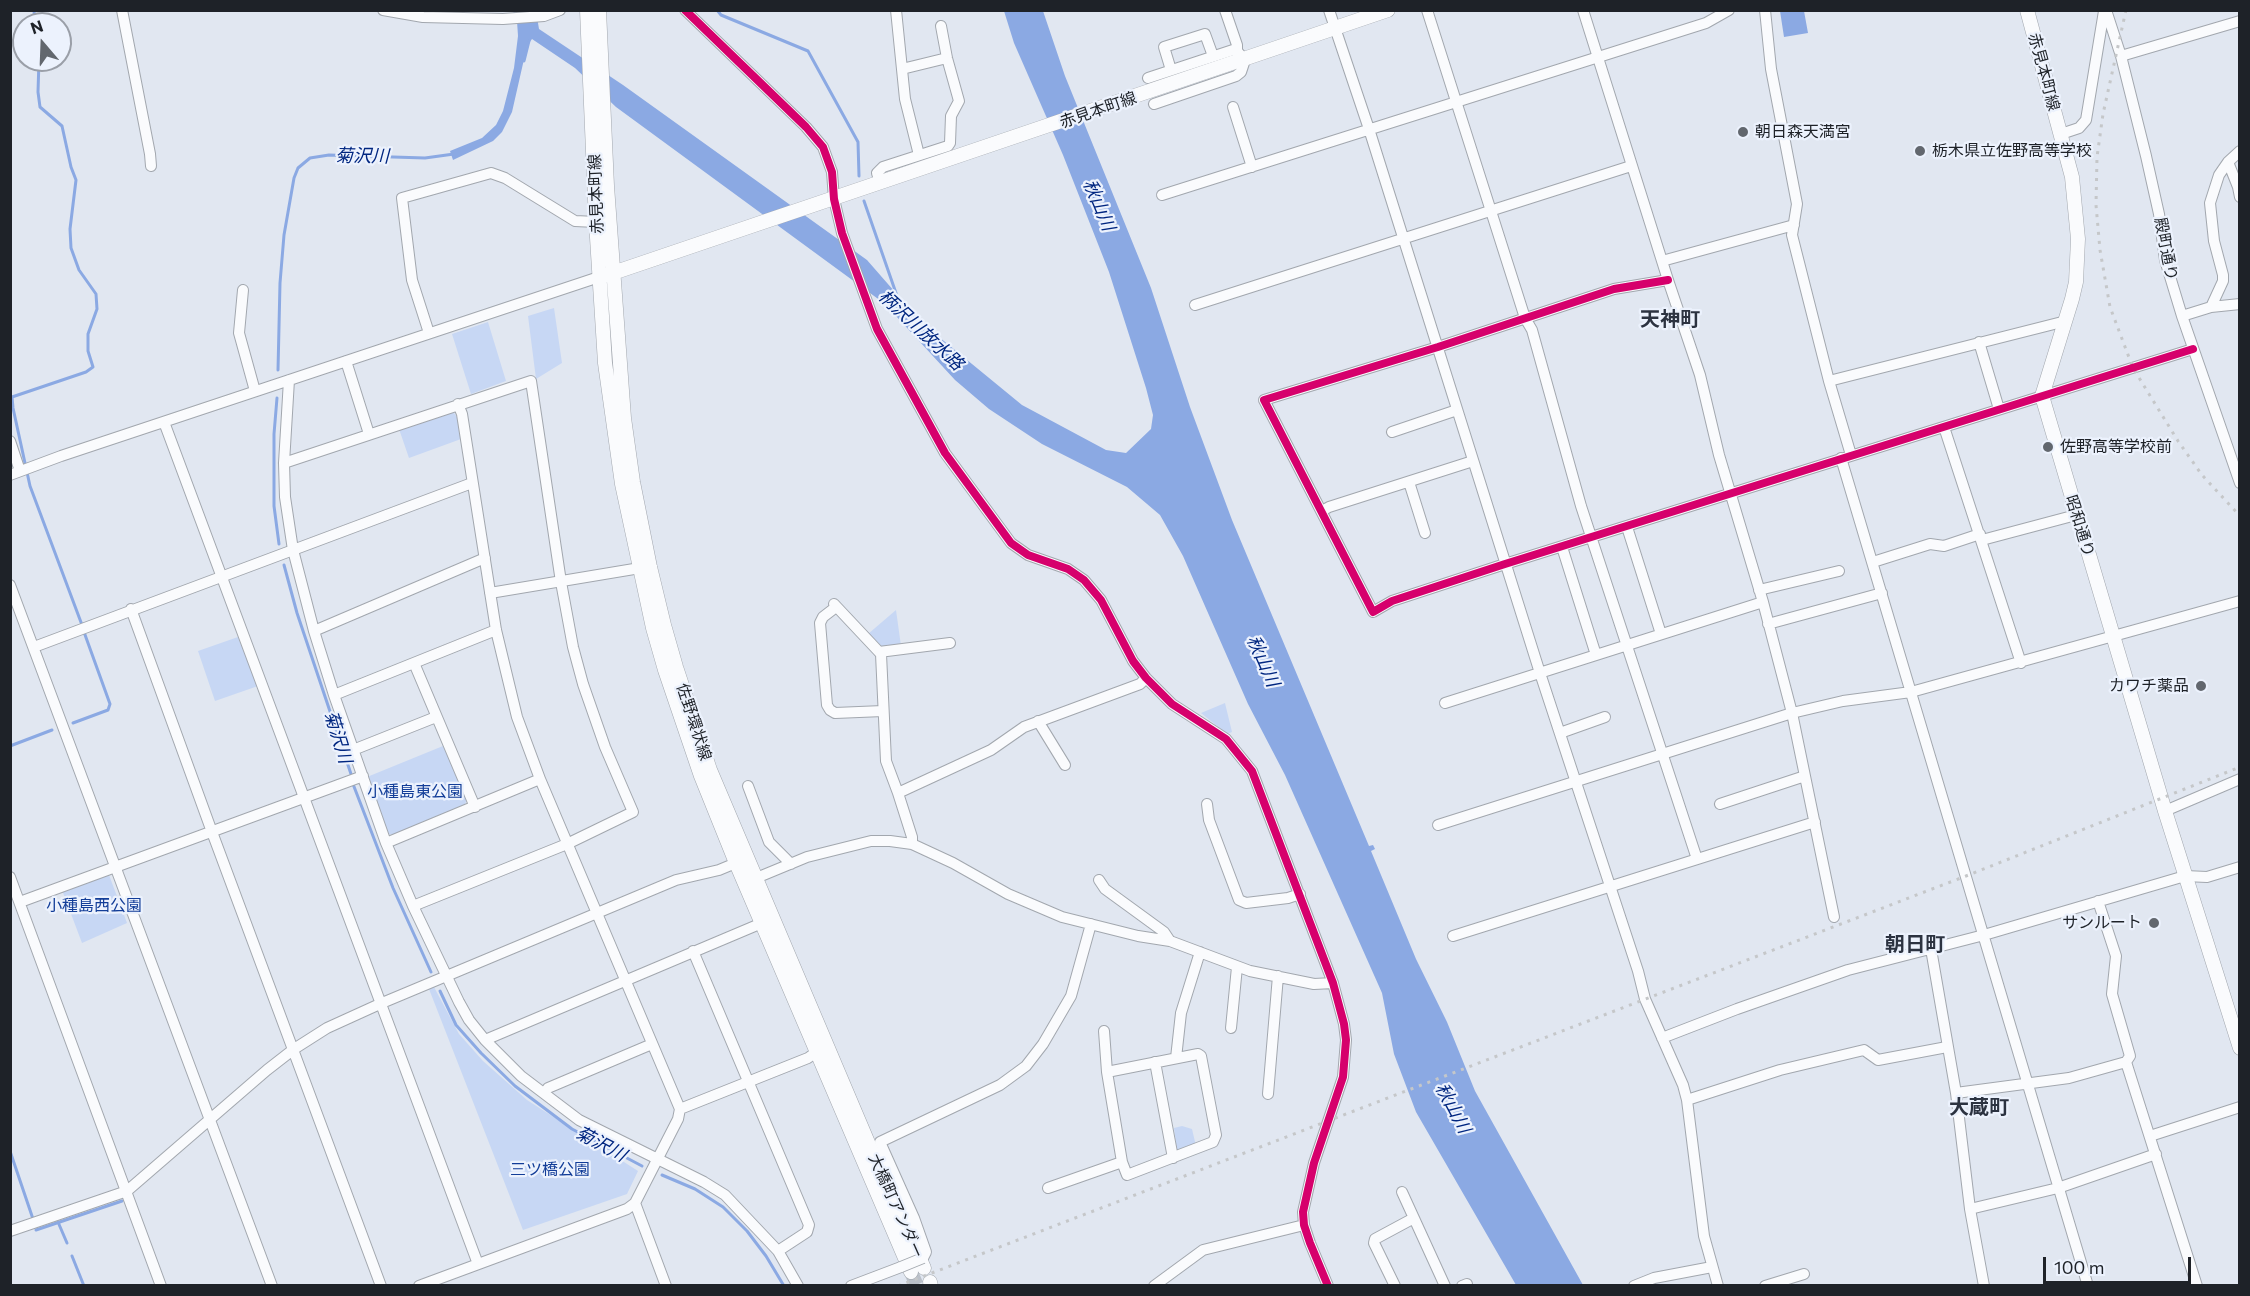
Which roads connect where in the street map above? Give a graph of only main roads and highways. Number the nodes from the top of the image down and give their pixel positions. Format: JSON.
{"nodes":[{"id":1,"x":587,"y":10,"type":"edge"},
{"id":2,"x":599,"y":10,"type":"edge"},
{"id":3,"x":1388,"y":10,"type":"edge"},
{"id":4,"x":2027,"y":10,"type":"edge"},
{"id":5,"x":596,"y":55,"type":"junction"},
{"id":6,"x":598,"y":98,"type":"junction"},
{"id":7,"x":613,"y":273,"type":"junction"},
{"id":8,"x":599,"y":277,"type":"junction"},
{"id":9,"x":2042,"y":396,"type":"joint"},
{"id":10,"x":644,"y":568,"type":"junction"},
{"id":11,"x":750,"y":881,"type":"junction"},
{"id":12,"x":822,"y":1048,"type":"junction"},
{"id":13,"x":2240,"y":1048,"type":"edge"},
{"id":14,"x":863,"y":1146,"type":"joint"},
{"id":15,"x":915,"y":1266,"type":"tunnel mouth"}],
"edges":[{"from":1,"to":5,"type":"main road"},
{"from":2,"to":5,"type":"main road"},
{"from":3,"to":7,"type":"main road","name":"赤見本町線"},
{"from":4,"to":9,"type":"main road","name":"赤見本町線"},
{"from":5,"to":6,"type":"main road"},
{"from":6,"to":7,"type":"main road","name":"赤見本町線"},
{"from":6,"to":8,"type":"main road","name":"赤見本町線"},
{"from":7,"to":8,"type":"main road"},
{"from":7,"to":10,"type":"main road","name":"佐野環状線"},
{"from":8,"to":10,"type":"main road","name":"佐野環状線"},
{"from":9,"to":13,"type":"main road","name":"昭和通り"},
{"from":10,"to":11,"type":"main road","name":"佐野環状線"},
{"from":11,"to":12,"type":"main road","name":"佐野環状線"},
{"from":11,"to":12,"type":"main road","name":"佐野環状線"},
{"from":12,"to":14,"type":"main road","name":"佐野環状線"},
{"from":14,"to":15,"type":"main road","name":"大橋町アンダー"}]}
